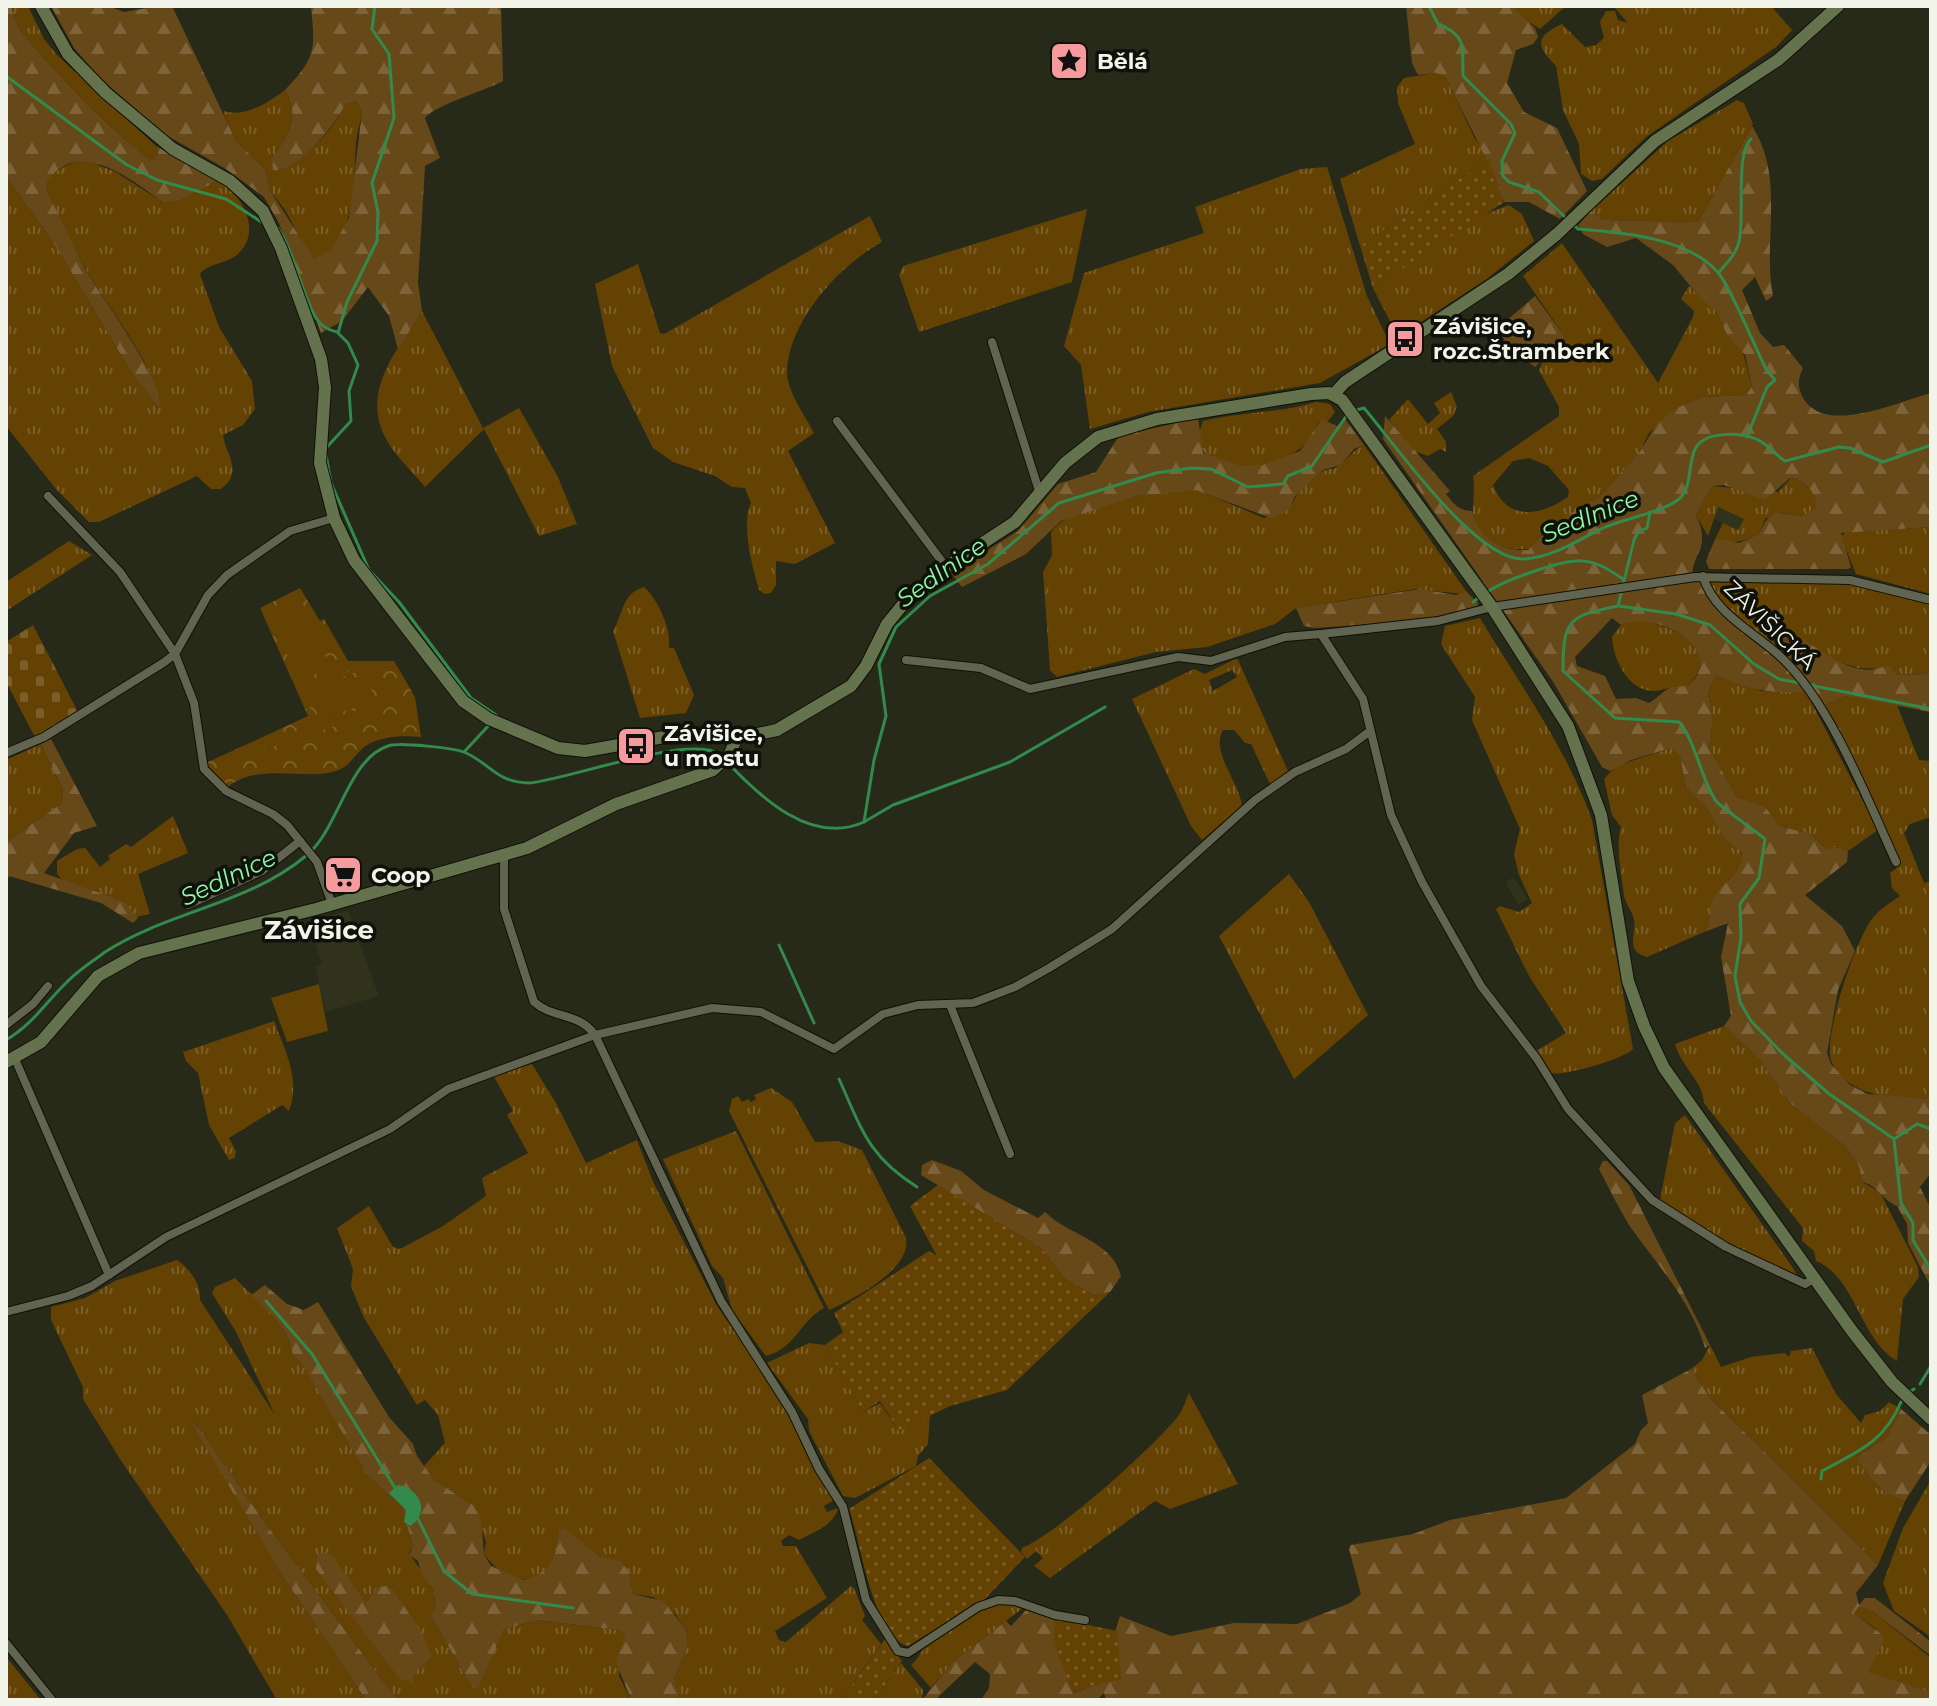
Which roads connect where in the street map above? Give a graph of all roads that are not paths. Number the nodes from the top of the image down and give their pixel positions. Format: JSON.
{"nodes":[{"id":1,"x":41,"y":6,"type":"edge"},
{"id":2,"x":1838,"y":6,"type":"edge"},
{"id":3,"x":992,"y":342,"type":"dead end"},
{"id":4,"x":1334,"y":394,"type":"junction"},
{"id":5,"x":837,"y":421,"type":"dead end"},
{"id":6,"x":1040,"y":495,"type":"junction"},
{"id":7,"x":48,"y":496,"type":"dead end"},
{"id":8,"x":334,"y":518,"type":"junction"},
{"id":9,"x":946,"y":567,"type":"junction"},
{"id":10,"x":1703,"y":576,"type":"junction"},
{"id":11,"x":1931,"y":600,"type":"edge"},
{"id":12,"x":1492,"y":607,"type":"junction"},
{"id":13,"x":1321,"y":634,"type":"junction"},
{"id":14,"x":175,"y":654,"type":"junction"},
{"id":15,"x":906,"y":660,"type":"dead end"},
{"id":16,"x":1370,"y":731,"type":"junction"},
{"id":17,"x":737,"y":736,"type":"junction"},
{"id":18,"x":6,"y":753,"type":"edge"},
{"id":19,"x":302,"y":843,"type":"junction"},
{"id":20,"x":504,"y":855,"type":"junction"},
{"id":21,"x":1896,"y":862,"type":"dead end"},
{"id":22,"x":332,"y":904,"type":"junction"},
{"id":23,"x":188,"y":905,"type":"dead end"},
{"id":24,"x":48,"y":986,"type":"dead end"},
{"id":25,"x":950,"y":1005,"type":"junction"},
{"id":26,"x":6,"y":1025,"type":"edge"},
{"id":27,"x":595,"y":1035,"type":"junction"},
{"id":28,"x":10,"y":1061,"type":"edge"},
{"id":29,"x":1010,"y":1154,"type":"dead end"},
{"id":30,"x":109,"y":1275,"type":"junction"},
{"id":31,"x":1813,"y":1279,"type":"junction"},
{"id":32,"x":6,"y":1312,"type":"edge"},
{"id":33,"x":1931,"y":1419,"type":"edge"},
{"id":34,"x":1085,"y":1620,"type":"dead end"},
{"id":35,"x":6,"y":1643,"type":"edge"},
{"id":36,"x":52,"y":1700,"type":"edge"}],
"edges":[{"from":1,"to":8,"type":"main road"},
{"from":2,"to":4,"type":"main road"},
{"from":3,"to":6,"type":"street"},
{"from":4,"to":6,"type":"main road"},
{"from":4,"to":12,"type":"main road"},
{"from":5,"to":9,"type":"street"},
{"from":6,"to":9,"type":"main road"},
{"from":7,"to":14,"type":"street"},
{"from":8,"to":14,"type":"street"},
{"from":8,"to":17,"type":"main road"},
{"from":9,"to":17,"type":"main road"},
{"from":10,"to":11,"type":"street","name":"ZÁVIŠICKÁ"},
{"from":10,"to":12,"type":"street"},
{"from":10,"to":21,"type":"street","name":"ZÁVIŠICKÁ"},
{"from":12,"to":13,"type":"street"},
{"from":12,"to":31,"type":"main road"},
{"from":13,"to":15,"type":"street"},
{"from":13,"to":16,"type":"street"},
{"from":14,"to":18,"type":"street"},
{"from":14,"to":19,"type":"street"},
{"from":16,"to":25,"type":"street"},
{"from":16,"to":31,"type":"street"},
{"from":17,"to":20,"type":"main road"},
{"from":19,"to":22,"type":"street"},
{"from":19,"to":23,"type":"street"},
{"from":20,"to":22,"type":"main road"},
{"from":20,"to":27,"type":"street"},
{"from":22,"to":28,"type":"main road"},
{"from":24,"to":26,"type":"street"},
{"from":25,"to":27,"type":"street"},
{"from":25,"to":29,"type":"street"},
{"from":27,"to":30,"type":"street"},
{"from":27,"to":34,"type":"street"},
{"from":28,"to":30,"type":"street"},
{"from":30,"to":32,"type":"street"},
{"from":31,"to":33,"type":"main road"},
{"from":35,"to":36,"type":"street"}]}
